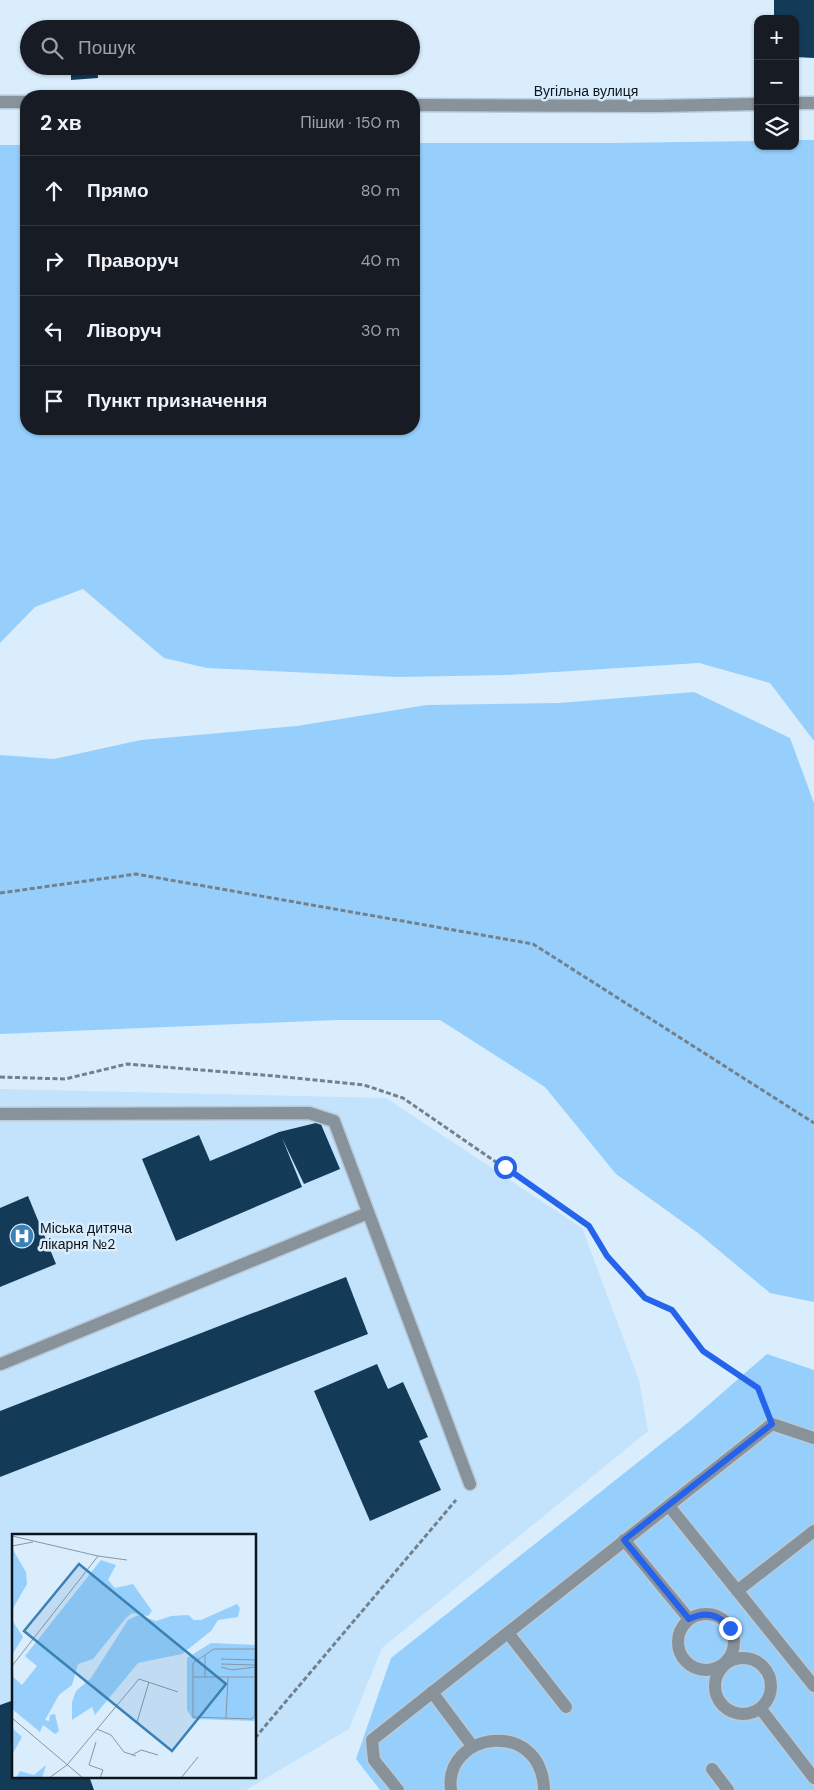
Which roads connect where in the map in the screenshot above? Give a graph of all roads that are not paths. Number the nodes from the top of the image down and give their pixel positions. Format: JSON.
{"nodes":[{"id":1,"x":0,"y":102,"type":"edge"},
{"id":2,"x":20,"y":102,"type":"edge"},
{"id":3,"x":799,"y":103,"type":"edge"},
{"id":4,"x":814,"y":103,"type":"edge"},
{"id":5,"x":754,"y":104,"type":"edge"},
{"id":6,"x":420,"y":106,"type":"edge"},
{"id":7,"x":0,"y":1114,"type":"edge"},
{"id":8,"x":368,"y":1213,"type":"junction"},
{"id":9,"x":1,"y":1364,"type":"edge"},
{"id":10,"x":814,"y":1438,"type":"edge"},
{"id":11,"x":470,"y":1484,"type":"road end"},
{"id":12,"x":668,"y":1506,"type":"junction"},
{"id":13,"x":814,"y":1531,"type":"edge"},
{"id":14,"x":624,"y":1540,"type":"junction"},
{"id":15,"x":737,"y":1591,"type":"junction"},
{"id":16,"x":689,"y":1619,"type":"junction"},
{"id":17,"x":508,"y":1633,"type":"junction"},
{"id":18,"x":727,"y":1662,"type":"junction"},
{"id":19,"x":814,"y":1686,"type":"edge"},
{"id":20,"x":432,"y":1692,"type":"junction"},
{"id":21,"x":566,"y":1707,"type":"dead end"},
{"id":22,"x":760,"y":1708,"type":"junction"},
{"id":23,"x":473,"y":1747,"type":"junction"},
{"id":24,"x":712,"y":1769,"type":"dead end"},
{"id":25,"x":814,"y":1778,"type":"edge"},
{"id":26,"x":398,"y":1790,"type":"edge"},
{"id":27,"x":451,"y":1790,"type":"edge"},
{"id":28,"x":544,"y":1790,"type":"edge"},
{"id":29,"x":728,"y":1790,"type":"edge"}],
"edges":[{"from":1,"to":2,"type":"street"},
{"from":3,"to":4,"type":"street"},
{"from":5,"to":6,"type":"street","name":"Вугільна вулиця"},
{"from":7,"to":8,"type":"street"},
{"from":8,"to":9,"type":"street"},
{"from":8,"to":11,"type":"street"},
{"from":10,"to":12,"type":"street"},
{"from":12,"to":14,"type":"street"},
{"from":12,"to":15,"type":"street"},
{"from":13,"to":15,"type":"street"},
{"from":14,"to":16,"type":"street"},
{"from":14,"to":17,"type":"street"},
{"from":15,"to":19,"type":"street"},
{"from":16,"to":18,"type":"street"},
{"from":16,"to":18,"type":"street"},
{"from":17,"to":20,"type":"street"},
{"from":17,"to":21,"type":"street"},
{"from":18,"to":22,"type":"street"},
{"from":18,"to":22,"type":"street"},
{"from":20,"to":23,"type":"street"},
{"from":20,"to":26,"type":"street"},
{"from":22,"to":25,"type":"street"},
{"from":23,"to":27,"type":"street"},
{"from":23,"to":28,"type":"street"},
{"from":24,"to":29,"type":"street"}]}
